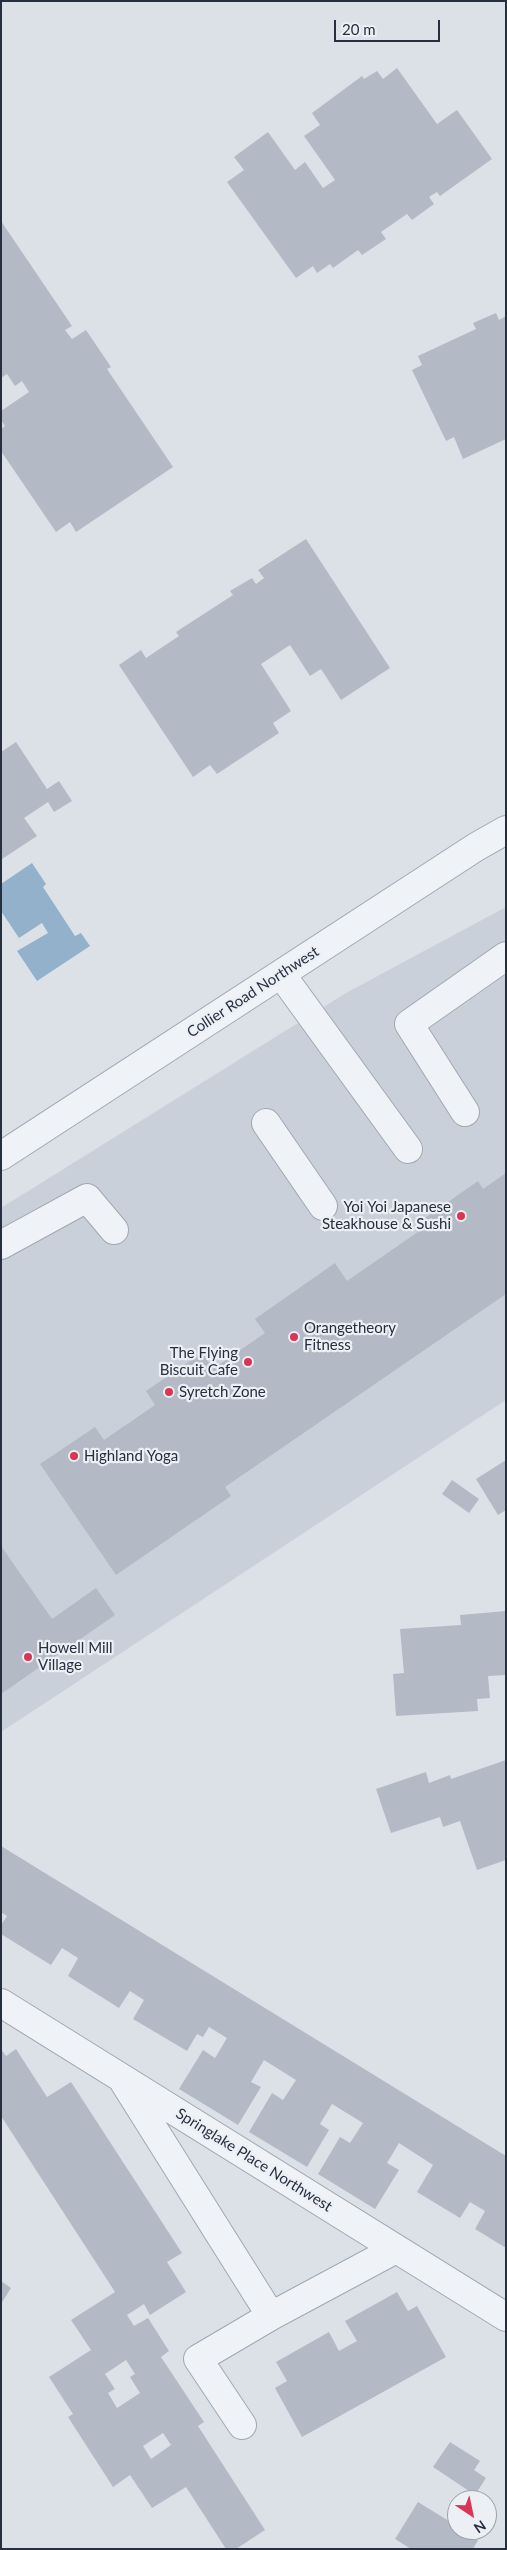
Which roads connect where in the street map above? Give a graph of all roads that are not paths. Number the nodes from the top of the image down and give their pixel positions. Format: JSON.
{"nodes":[{"id":1,"x":506,"y":830,"type":"edge"},
{"id":2,"x":506,"y":956,"type":"edge"},
{"id":3,"x":281,"y":974,"type":"junction"},
{"id":4,"x":465,"y":1112,"type":"dead end"},
{"id":5,"x":266,"y":1123,"type":"dead end"},
{"id":6,"x":408,"y":1149,"type":"dead end"},
{"id":7,"x":1,"y":1156,"type":"edge"},
{"id":8,"x":323,"y":1206,"type":"dead end"},
{"id":9,"x":114,"y":1230,"type":"dead end"},
{"id":10,"x":1,"y":1245,"type":"edge"},
{"id":11,"x":1,"y":2003,"type":"edge"},
{"id":12,"x":121,"y":2077,"type":"junction"},
{"id":13,"x":396,"y":2249,"type":"junction"},
{"id":14,"x":270,"y":2316,"type":"junction"},
{"id":15,"x":506,"y":2317,"type":"edge"},
{"id":16,"x":242,"y":2425,"type":"dead end"}],
"edges":[{"from":1,"to":3,"type":"street","name":"Collier Road Northwest"},
{"from":2,"to":4,"type":"street"},
{"from":3,"to":6,"type":"street"},
{"from":3,"to":7,"type":"street","name":"Collier Road Northwest"},
{"from":5,"to":8,"type":"street"},
{"from":9,"to":10,"type":"street"},
{"from":11,"to":12,"type":"street","name":"Springlake Place Northwest"},
{"from":12,"to":13,"type":"street","name":"Springlake Place Northwest"},
{"from":12,"to":14,"type":"street"},
{"from":13,"to":14,"type":"street"},
{"from":13,"to":15,"type":"street","name":"Springlake Place Northwest"},
{"from":14,"to":16,"type":"street"}]}
